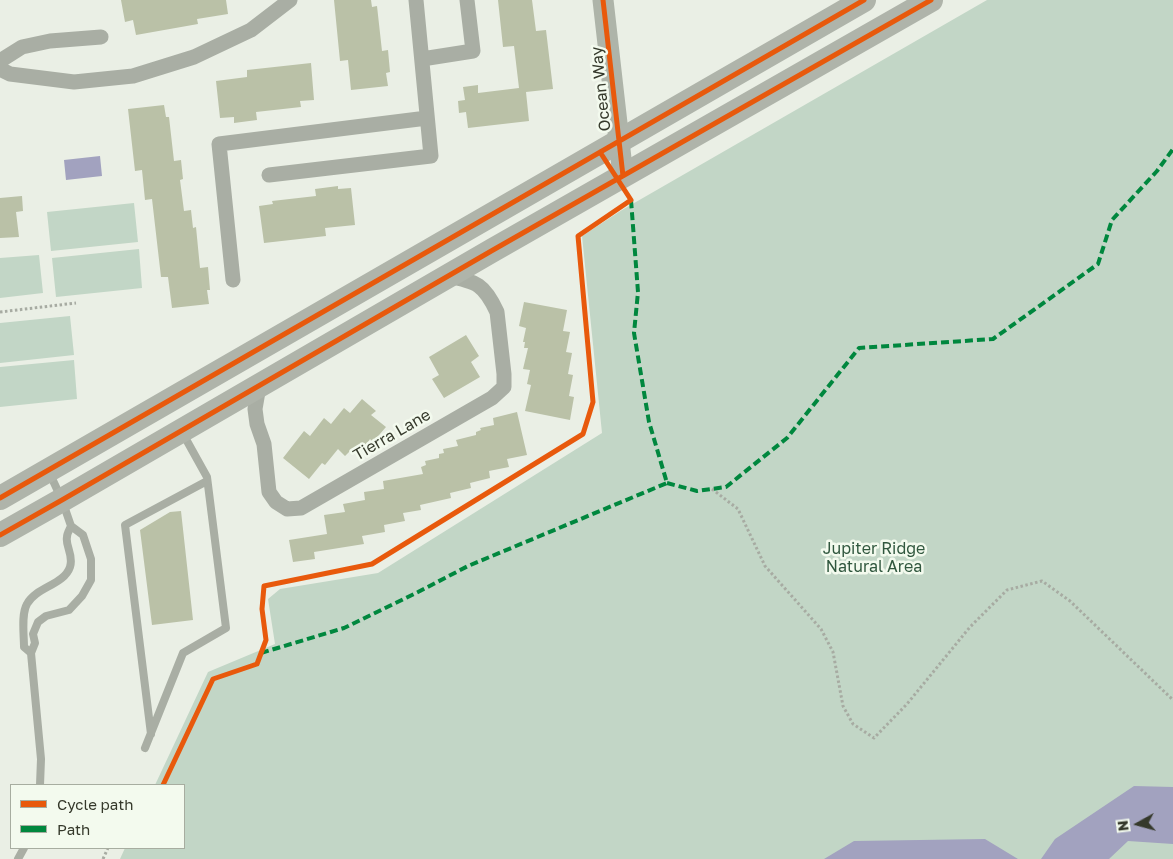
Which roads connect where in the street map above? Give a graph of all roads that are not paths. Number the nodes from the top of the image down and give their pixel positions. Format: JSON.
{"nodes":[{"id":1,"x":290,"y":0,"type":"edge"},
{"id":2,"x":416,"y":0,"type":"edge"},
{"id":3,"x":467,"y":0,"type":"edge"},
{"id":4,"x":603,"y":0,"type":"edge"},
{"id":5,"x":864,"y":0,"type":"edge"},
{"id":6,"x":931,"y":0,"type":"edge"},
{"id":7,"x":101,"y":37,"type":"dead end"},
{"id":8,"x":422,"y":59,"type":"junction"},
{"id":9,"x":0,"y":61,"type":"edge"},
{"id":10,"x":0,"y":69,"type":"edge"},
{"id":11,"x":428,"y":118,"type":"junction"},
{"id":12,"x":619,"y":141,"type":"junction"},
{"id":13,"x":269,"y":175,"type":"dead end"},
{"id":14,"x":624,"y":183,"type":"junction"},
{"id":15,"x":448,"y":276,"type":"junction"},
{"id":16,"x":233,"y":280,"type":"dead end"},
{"id":17,"x":259,"y":386,"type":"junction"},
{"id":18,"x":181,"y":431,"type":"junction"},
{"id":19,"x":48,"y":469,"type":"junction"},
{"id":20,"x":207,"y":481,"type":"junction"},
{"id":21,"x":0,"y":498,"type":"edge"},
{"id":22,"x":62,"y":500,"type":"junction"},
{"id":23,"x":71,"y":526,"type":"junction"},
{"id":24,"x":0,"y":535,"type":"edge"},
{"id":25,"x":31,"y":653,"type":"junction"},
{"id":26,"x":151,"y":736,"type":"junction"},
{"id":27,"x":145,"y":748,"type":"dead end"},
{"id":28,"x":40,"y":784,"type":"edge"}],
"edges":[{"from":1,"to":10,"type":"street"},
{"from":2,"to":8,"type":"street"},
{"from":3,"to":8,"type":"street"},
{"from":4,"to":12,"type":"street","name":"Ocean Way"},
{"from":5,"to":12,"type":"main road"},
{"from":6,"to":14,"type":"main road"},
{"from":7,"to":9,"type":"street"},
{"from":8,"to":11,"type":"street"},
{"from":11,"to":13,"type":"street"},
{"from":11,"to":16,"type":"street"},
{"from":12,"to":14,"type":"street","name":"Ocean Way"},
{"from":12,"to":19,"type":"main road"},
{"from":14,"to":15,"type":"main road"},
{"from":15,"to":17,"type":"main road"},
{"from":15,"to":17,"type":"street","name":"Tierra Lane"},
{"from":17,"to":18,"type":"main road"},
{"from":18,"to":20,"type":"lane"},
{"from":18,"to":22,"type":"main road"},
{"from":19,"to":21,"type":"main road"},
{"from":19,"to":22,"type":"lane"},
{"from":20,"to":26,"type":"lane"},
{"from":20,"to":26,"type":"lane"},
{"from":22,"to":23,"type":"lane"},
{"from":22,"to":24,"type":"main road"},
{"from":23,"to":25,"type":"lane"},
{"from":23,"to":25,"type":"lane"},
{"from":25,"to":28,"type":"lane"},
{"from":26,"to":27,"type":"lane"}]}
